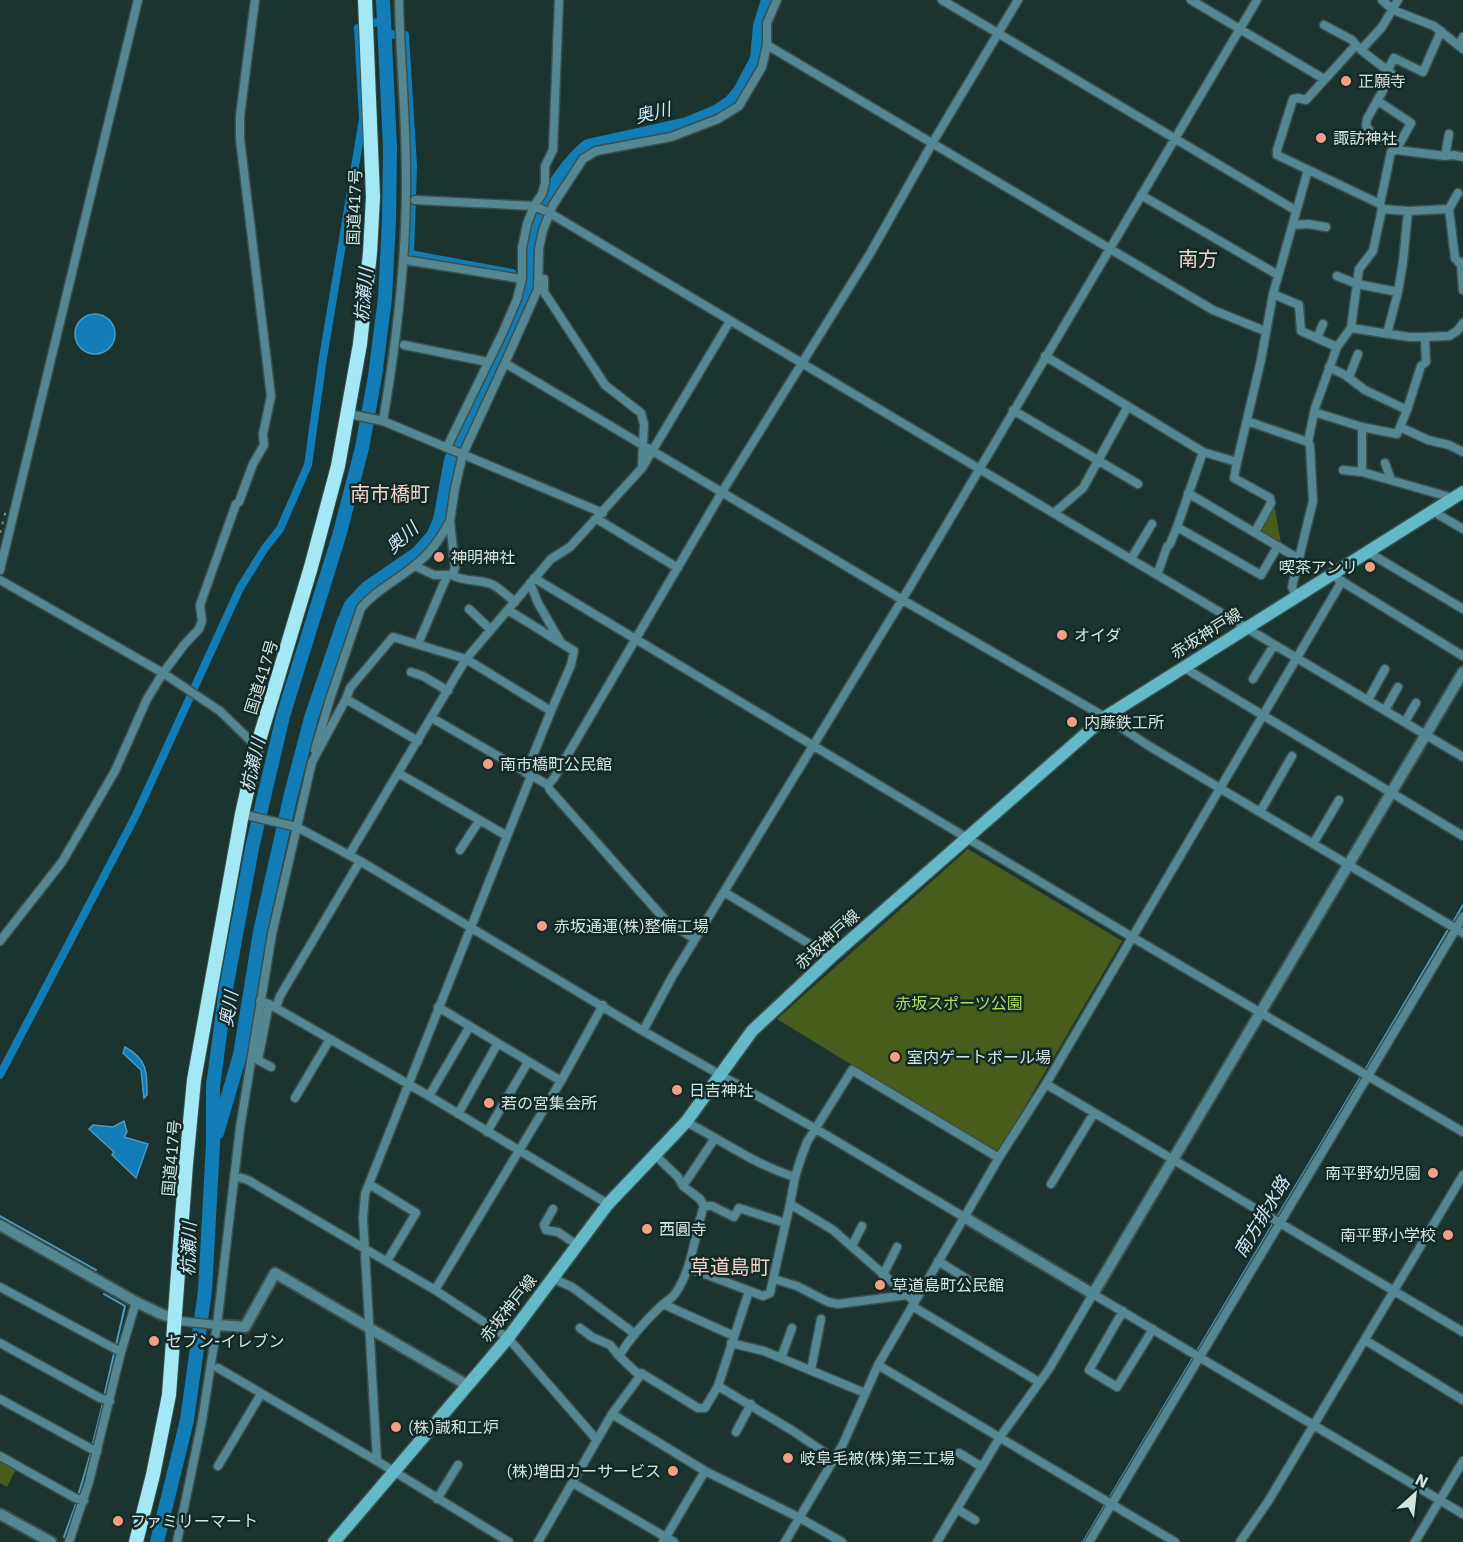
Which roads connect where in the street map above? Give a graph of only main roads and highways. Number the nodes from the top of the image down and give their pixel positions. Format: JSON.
{"nodes":[{"id":1,"x":365,"y":0,"type":"edge"},
{"id":2,"x":1458,"y":495,"type":"edge"},
{"id":3,"x":136,"y":1542,"type":"edge"},
{"id":4,"x":334,"y":1542,"type":"edge"}],
"edges":[{"from":1,"to":3,"type":"highway","name":"国道417号"},
{"from":2,"to":4,"type":"main road","name":"赤坂神戸線"}]}
